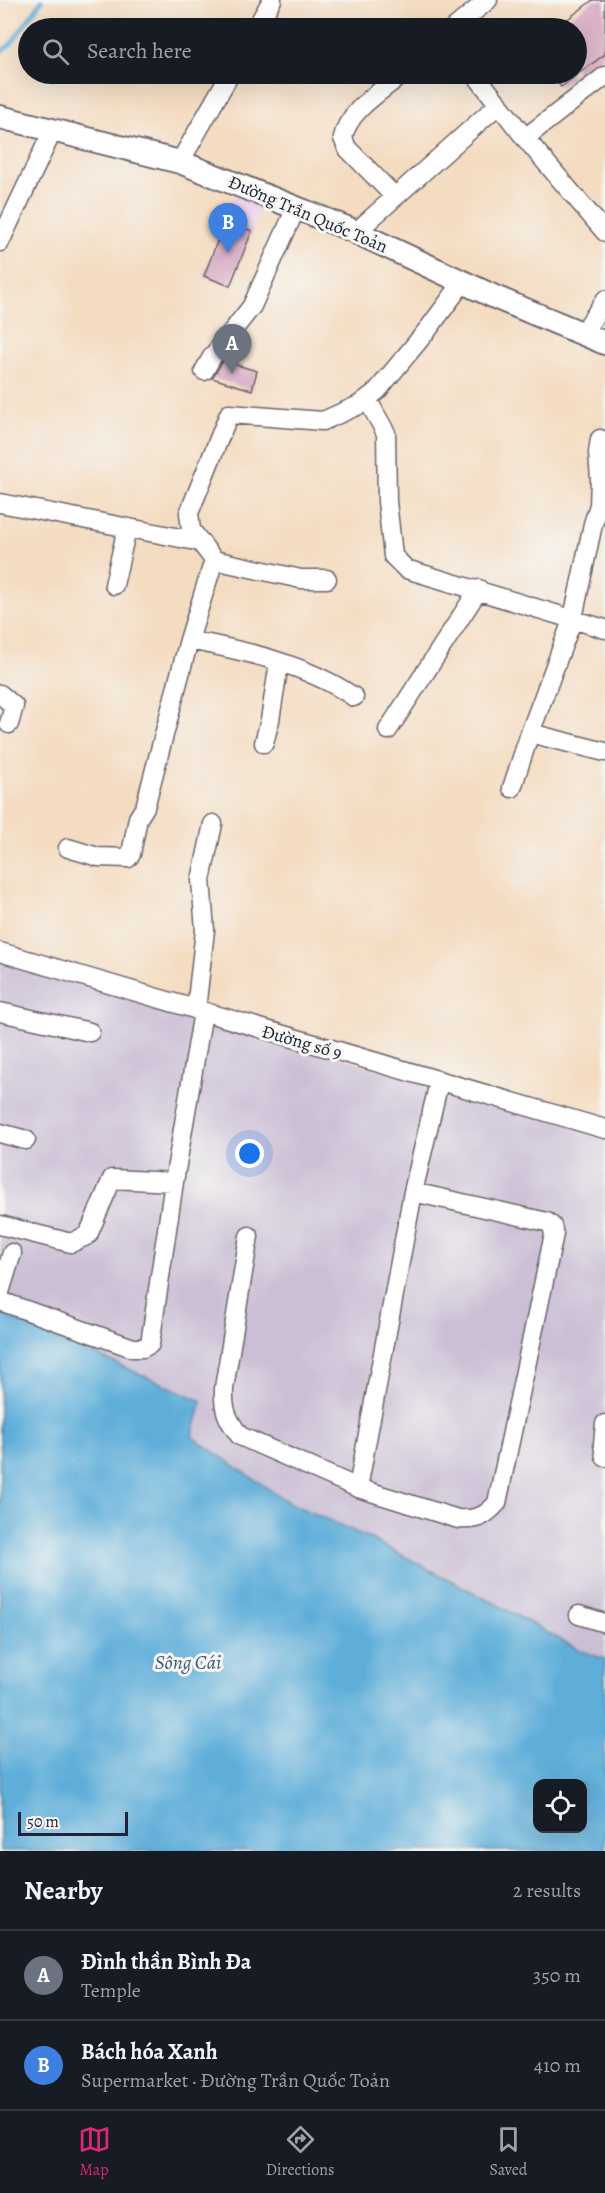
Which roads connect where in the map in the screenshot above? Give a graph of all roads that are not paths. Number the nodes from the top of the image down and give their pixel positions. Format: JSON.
{"nodes":[{"id":1,"x":272,"y":0,"type":"edge"},
{"id":2,"x":480,"y":2,"type":"edge"},
{"id":3,"x":262,"y":18,"type":"edge"},
{"id":4,"x":464,"y":18,"type":"edge"},
{"id":5,"x":604,"y":77,"type":"edge"},
{"id":6,"x":224,"y":84,"type":"edge"},
{"id":7,"x":390,"y":84,"type":"edge"},
{"id":8,"x":483,"y":84,"type":"edge"},
{"id":9,"x":499,"y":104,"type":"junction"},
{"id":10,"x":0,"y":117,"type":"edge"},
{"id":11,"x":52,"y":130,"type":"junction"},
{"id":12,"x":525,"y":138,"type":"junction"},
{"id":13,"x":180,"y":162,"type":"junction"},
{"id":14,"x":395,"y":197,"type":"junction"},
{"id":15,"x":296,"y":208,"type":"junction"},
{"id":16,"x":357,"y":232,"type":"junction"},
{"id":17,"x":605,"y":232,"type":"edge"},
{"id":18,"x":0,"y":243,"type":"edge"},
{"id":19,"x":463,"y":282,"type":"junction"},
{"id":20,"x":605,"y":300,"type":"edge"},
{"id":21,"x":583,"y":333,"type":"junction"},
{"id":22,"x":605,"y":343,"type":"edge"},
{"id":23,"x":204,"y":371,"type":"dead end"},
{"id":24,"x":367,"y":399,"type":"junction"},
{"id":25,"x":600,"y":440,"type":"dead end"},
{"id":26,"x":0,"y":503,"type":"edge"},
{"id":27,"x":127,"y":528,"type":"junction"},
{"id":28,"x":201,"y":542,"type":"junction"},
{"id":29,"x":214,"y":560,"type":"junction"},
{"id":30,"x":327,"y":579,"type":"dead end"},
{"id":31,"x":114,"y":585,"type":"dead end"},
{"id":32,"x":479,"y":589,"type":"junction"},
{"id":33,"x":573,"y":618,"type":"junction"},
{"id":34,"x":605,"y":629,"type":"edge"},
{"id":35,"x":189,"y":640,"type":"junction"},
{"id":36,"x":279,"y":663,"type":"junction"},
{"id":37,"x":0,"y":694,"type":"edge"},
{"id":38,"x":354,"y":697,"type":"dead end"},
{"id":39,"x":9,"y":724,"type":"dead end"},
{"id":40,"x":388,"y":730,"type":"dead end"},
{"id":41,"x":530,"y":733,"type":"junction"},
{"id":42,"x":264,"y":743,"type":"dead end"},
{"id":43,"x":605,"y":752,"type":"edge"},
{"id":44,"x":512,"y":788,"type":"dead end"},
{"id":45,"x":213,"y":825,"type":"dead end"},
{"id":46,"x":68,"y":848,"type":"dead end"},
{"id":47,"x":0,"y":952,"type":"edge"},
{"id":48,"x":0,"y":1011,"type":"edge"},
{"id":49,"x":199,"y":1011,"type":"junction"},
{"id":50,"x":90,"y":1032,"type":"dead end"},
{"id":51,"x":439,"y":1082,"type":"junction"},
{"id":52,"x":605,"y":1129,"type":"edge"},
{"id":53,"x":0,"y":1132,"type":"edge"},
{"id":54,"x":26,"y":1140,"type":"dead end"},
{"id":55,"x":174,"y":1182,"type":"junction"},
{"id":56,"x":413,"y":1192,"type":"junction"},
{"id":57,"x":0,"y":1225,"type":"edge"},
{"id":58,"x":249,"y":1236,"type":"dead end"},
{"id":59,"x":12,"y":1253,"type":"dead end"},
{"id":60,"x":0,"y":1292,"type":"edge"},
{"id":61,"x":0,"y":1301,"type":"edge"},
{"id":62,"x":605,"y":1424,"type":"edge"},
{"id":63,"x":605,"y":1457,"type":"edge"},
{"id":64,"x":358,"y":1488,"type":"junction"},
{"id":65,"x":579,"y":1615,"type":"dead end"},
{"id":66,"x":605,"y":1623,"type":"edge"}],
"edges":[{"from":1,"to":3,"type":"street"},
{"from":2,"to":4,"type":"street"},
{"from":5,"to":12,"type":"street"},
{"from":6,"to":13,"type":"street"},
{"from":7,"to":14,"type":"street"},
{"from":8,"to":9,"type":"street"},
{"from":9,"to":12,"type":"street"},
{"from":9,"to":14,"type":"street"},
{"from":10,"to":11,"type":"main road","name":"Đường Trần Quốc Toản"},
{"from":11,"to":13,"type":"main road","name":"Đường Trần Quốc Toản"},
{"from":11,"to":18,"type":"street"},
{"from":12,"to":17,"type":"street"},
{"from":13,"to":15,"type":"main road","name":"Đường Trần Quốc Toản"},
{"from":14,"to":16,"type":"street"},
{"from":15,"to":16,"type":"main road","name":"Đường Trần Quốc Toản"},
{"from":15,"to":23,"type":"street"},
{"from":16,"to":19,"type":"main road","name":"Đường Trần Quốc Toản"},
{"from":19,"to":21,"type":"main road","name":"Đường Trần Quốc Toản"},
{"from":19,"to":24,"type":"street"},
{"from":20,"to":21,"type":"street"},
{"from":21,"to":22,"type":"main road","name":"Đường Trần Quốc Toản"},
{"from":24,"to":28,"type":"street"},
{"from":24,"to":32,"type":"street"},
{"from":25,"to":33,"type":"street"},
{"from":26,"to":27,"type":"street"},
{"from":27,"to":28,"type":"street"},
{"from":27,"to":31,"type":"street"},
{"from":28,"to":29,"type":"street"},
{"from":29,"to":30,"type":"street"},
{"from":29,"to":35,"type":"street"},
{"from":32,"to":33,"type":"street"},
{"from":32,"to":40,"type":"street"},
{"from":33,"to":34,"type":"street"},
{"from":33,"to":41,"type":"street"},
{"from":35,"to":36,"type":"street"},
{"from":35,"to":46,"type":"street"},
{"from":36,"to":38,"type":"street"},
{"from":36,"to":42,"type":"street"},
{"from":37,"to":39,"type":"street"},
{"from":41,"to":43,"type":"street"},
{"from":41,"to":44,"type":"street"},
{"from":45,"to":49,"type":"street"},
{"from":47,"to":49,"type":"street","name":"Đường số 9"},
{"from":48,"to":50,"type":"street"},
{"from":49,"to":51,"type":"street","name":"Đường số 9"},
{"from":49,"to":55,"type":"street"},
{"from":51,"to":52,"type":"street","name":"Đường số 9"},
{"from":51,"to":56,"type":"street"},
{"from":53,"to":54,"type":"street"},
{"from":55,"to":57,"type":"street"},
{"from":55,"to":61,"type":"street"},
{"from":56,"to":64,"type":"street"},
{"from":56,"to":64,"type":"street"},
{"from":58,"to":64,"type":"street"},
{"from":59,"to":60,"type":"street"},
{"from":62,"to":63,"type":"street"},
{"from":65,"to":66,"type":"street"}]}
